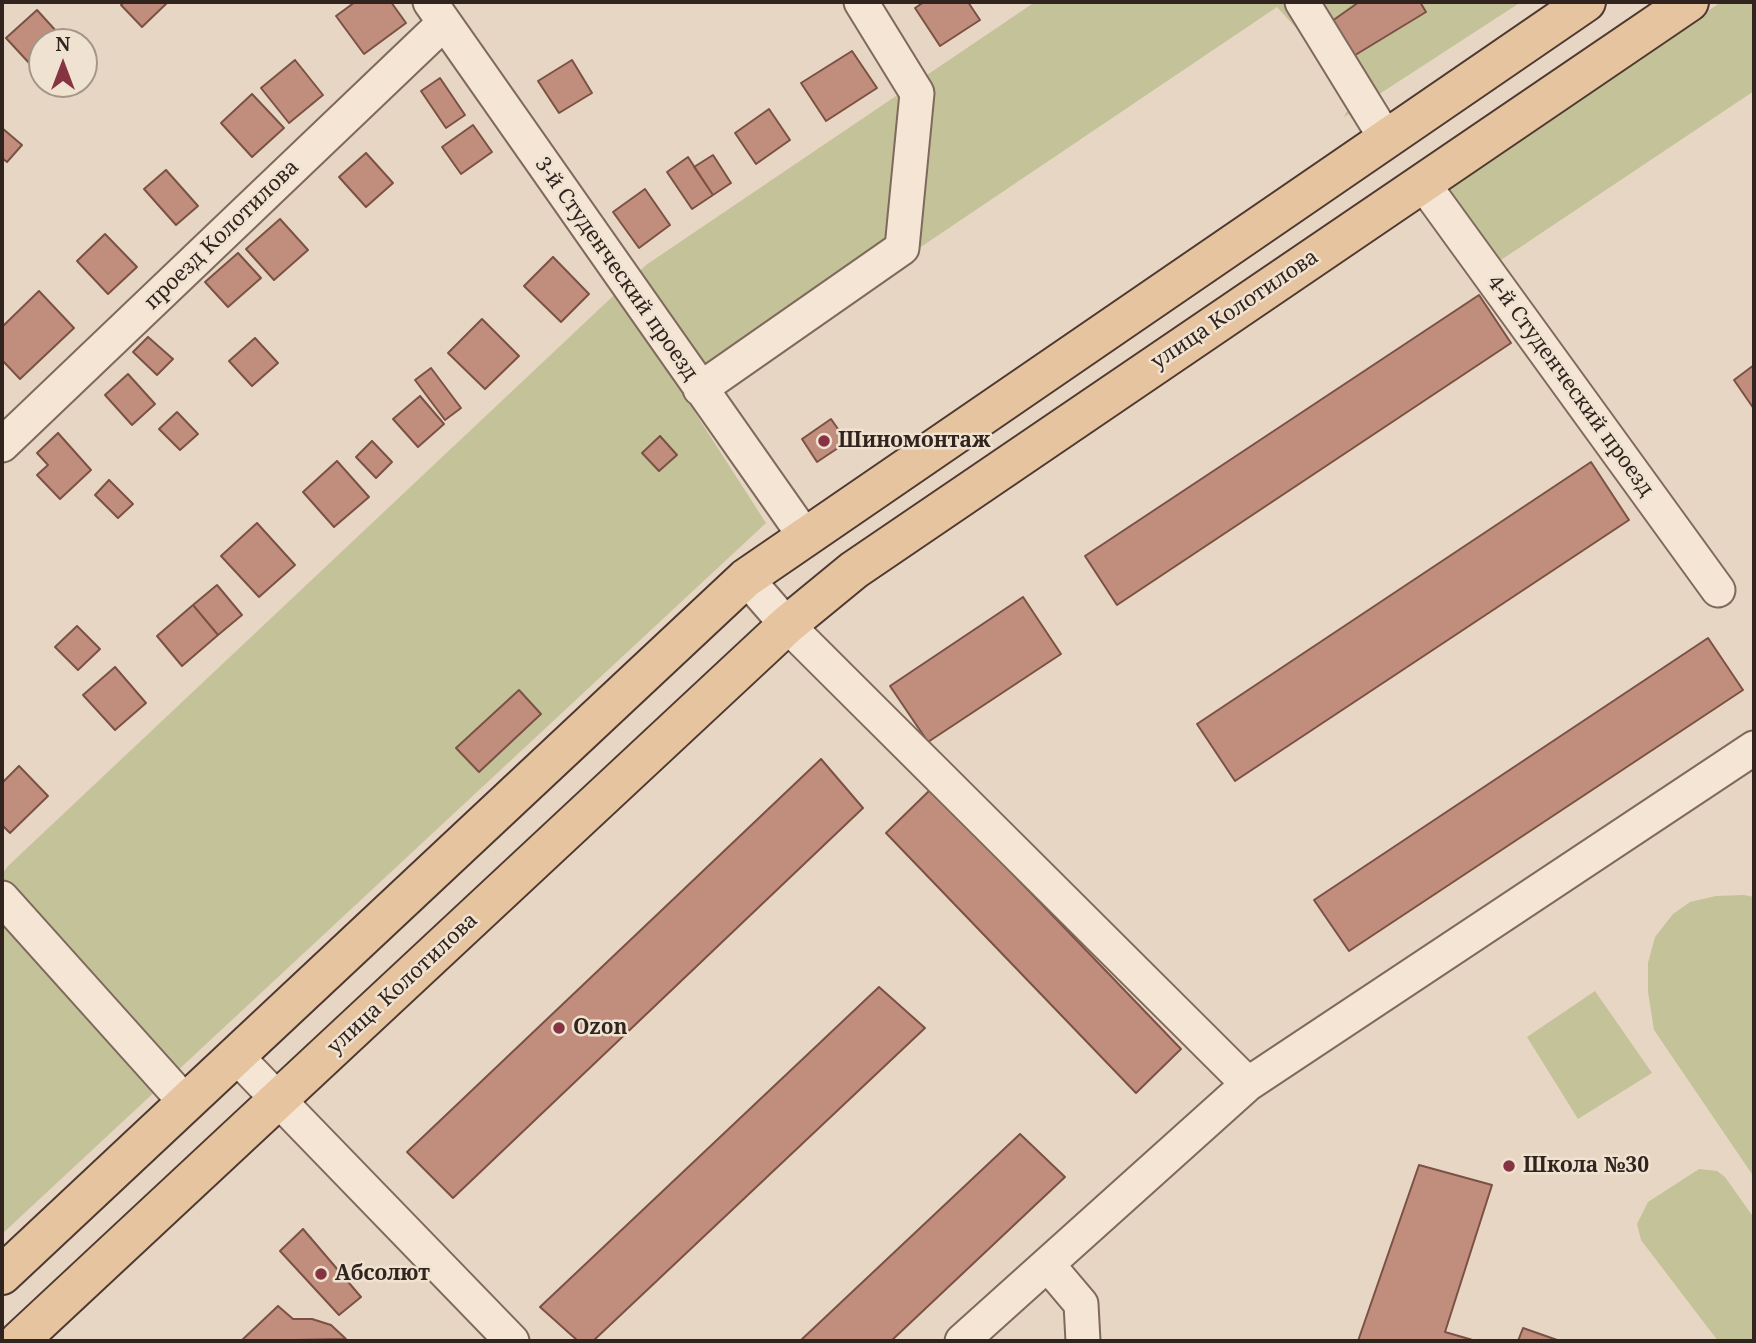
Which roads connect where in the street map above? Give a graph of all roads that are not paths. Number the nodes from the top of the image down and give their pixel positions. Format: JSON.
{"nodes":[{"id":1,"x":861,"y":2,"type":"edge"},
{"id":2,"x":1302,"y":2,"type":"edge"},
{"id":3,"x":1586,"y":2,"type":"edge"},
{"id":4,"x":1689,"y":2,"type":"edge"},
{"id":5,"x":436,"y":13,"type":"edge"},
{"id":6,"x":1385,"y":137,"type":"junction"},
{"id":7,"x":1422,"y":182,"type":"junction"},
{"id":8,"x":700,"y":389,"type":"junction"},
{"id":9,"x":2,"y":445,"type":"edge"},
{"id":10,"x":804,"y":535,"type":"junction"},
{"id":11,"x":746,"y":578,"type":"junction"},
{"id":12,"x":1718,"y":590,"type":"dead end"},
{"id":13,"x":788,"y":625,"type":"junction"},
{"id":14,"x":1754,"y":748,"type":"edge"},
{"id":15,"x":2,"y":898,"type":"edge"},
{"id":16,"x":235,"y":1055,"type":"junction"},
{"id":17,"x":1248,"y":1084,"type":"junction"},
{"id":18,"x":278,"y":1101,"type":"junction"},
{"id":19,"x":186,"y":1103,"type":"junction"},
{"id":20,"x":1048,"y":1265,"type":"junction"},
{"id":21,"x":2,"y":1275,"type":"edge"},
{"id":22,"x":19,"y":1341,"type":"edge"},
{"id":23,"x":512,"y":1341,"type":"edge"},
{"id":24,"x":962,"y":1341,"type":"edge"},
{"id":25,"x":1083,"y":1341,"type":"edge"}],
"edges":[{"from":1,"to":8,"type":"street"},
{"from":2,"to":6,"type":"street"},
{"from":3,"to":6,"type":"main road"},
{"from":4,"to":7,"type":"main road","name":"улица Колотилова"},
{"from":5,"to":8,"type":"street","name":"3-й Студенческий проезд"},
{"from":5,"to":9,"type":"street","name":"проезд Колотилова"},
{"from":6,"to":10,"type":"main road"},
{"from":7,"to":12,"type":"street","name":"4-й Студенческий проезд"},
{"from":7,"to":13,"type":"main road","name":"улица Колотилова"},
{"from":8,"to":10,"type":"street","name":"3-й Студенческий проезд"},
{"from":10,"to":11,"type":"main road"},
{"from":11,"to":13,"type":"street"},
{"from":11,"to":16,"type":"main road"},
{"from":13,"to":17,"type":"street"},
{"from":13,"to":18,"type":"main road","name":"улица Колотилова"},
{"from":14,"to":17,"type":"street"},
{"from":15,"to":19,"type":"street"},
{"from":16,"to":18,"type":"street"},
{"from":16,"to":19,"type":"main road"},
{"from":17,"to":20,"type":"street"},
{"from":18,"to":22,"type":"main road","name":"улица Колотилова"},
{"from":18,"to":23,"type":"street"},
{"from":19,"to":21,"type":"main road"},
{"from":20,"to":24,"type":"street"},
{"from":20,"to":25,"type":"street"}]}
